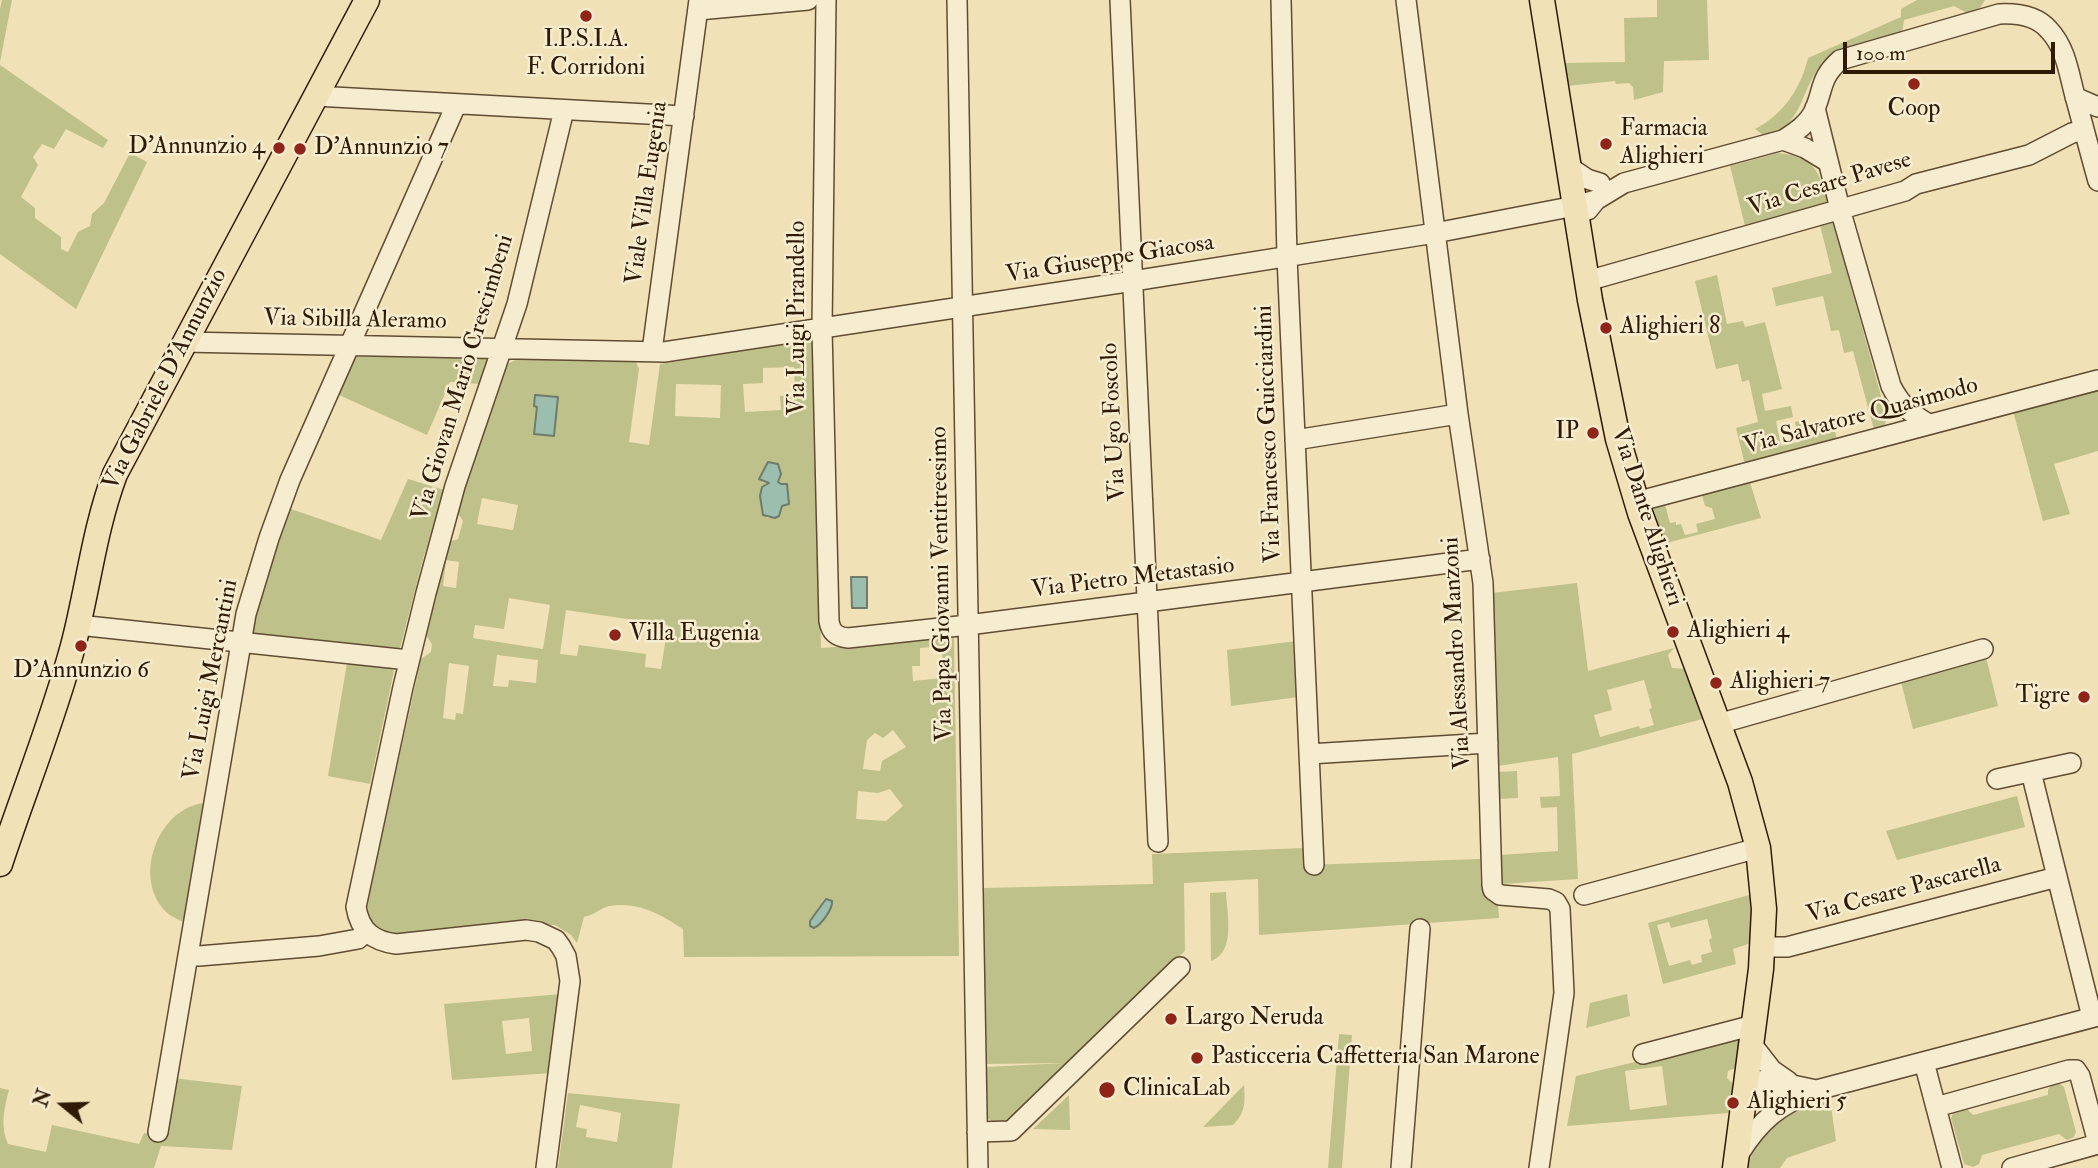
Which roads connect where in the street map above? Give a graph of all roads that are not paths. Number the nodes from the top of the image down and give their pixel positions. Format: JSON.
{"nodes":[{"id":1,"x":368,"y":0,"type":"edge"},
{"id":2,"x":808,"y":0,"type":"edge"},
{"id":3,"x":825,"y":0,"type":"edge"},
{"id":4,"x":957,"y":0,"type":"edge"},
{"id":5,"x":1120,"y":0,"type":"edge"},
{"id":6,"x":1281,"y":0,"type":"edge"},
{"id":7,"x":1406,"y":0,"type":"edge"},
{"id":8,"x":1542,"y":0,"type":"edge"},
{"id":9,"x":699,"y":5,"type":"edge"},
{"id":10,"x":1999,"y":7,"type":"edge"},
{"id":11,"x":315,"y":96,"type":"junction"},
{"id":12,"x":2075,"y":97,"type":"junction"},
{"id":13,"x":456,"y":105,"type":"junction"},
{"id":14,"x":2098,"y":107,"type":"edge"},
{"id":15,"x":1815,"y":108,"type":"junction"},
{"id":16,"x":564,"y":110,"type":"junction"},
{"id":17,"x":684,"y":116,"type":"junction"},
{"id":18,"x":2084,"y":130,"type":"junction"},
{"id":19,"x":1783,"y":140,"type":"junction"},
{"id":20,"x":1828,"y":162,"type":"junction"},
{"id":21,"x":2098,"y":181,"type":"edge"},
{"id":22,"x":1590,"y":196,"type":"junction"},
{"id":23,"x":1840,"y":209,"type":"junction"},
{"id":24,"x":1435,"y":233,"type":"junction"},
{"id":25,"x":1287,"y":257,"type":"junction"},
{"id":26,"x":1133,"y":281,"type":"junction"},
{"id":27,"x":1587,"y":281,"type":"junction"},
{"id":28,"x":963,"y":308,"type":"junction"},
{"id":29,"x":822,"y":329,"type":"junction"},
{"id":30,"x":184,"y":342,"type":"junction"},
{"id":31,"x":349,"y":346,"type":"junction"},
{"id":32,"x":503,"y":349,"type":"junction"},
{"id":33,"x":652,"y":351,"type":"junction"},
{"id":34,"x":2098,"y":380,"type":"edge"},
{"id":35,"x":1458,"y":414,"type":"junction"},
{"id":36,"x":1929,"y":424,"type":"junction"},
{"id":37,"x":1295,"y":440,"type":"junction"},
{"id":38,"x":1636,"y":502,"type":"junction"},
{"id":39,"x":1480,"y":559,"type":"junction"},
{"id":40,"x":1301,"y":582,"type":"junction"},
{"id":41,"x":1147,"y":602,"type":"junction"},
{"id":42,"x":78,"y":625,"type":"junction"},
{"id":43,"x":968,"y":625,"type":"junction"},
{"id":44,"x":835,"y":634,"type":"joint"},
{"id":45,"x":240,"y":642,"type":"junction"},
{"id":46,"x":1983,"y":649,"type":"dead end"},
{"id":47,"x":409,"y":660,"type":"junction"},
{"id":48,"x":1718,"y":724,"type":"junction"},
{"id":49,"x":1488,"y":743,"type":"junction"},
{"id":50,"x":1309,"y":754,"type":"junction"},
{"id":51,"x":2071,"y":763,"type":"dead end"},
{"id":52,"x":2031,"y":772,"type":"junction"},
{"id":53,"x":1997,"y":779,"type":"dead end"},
{"id":54,"x":1158,"y":842,"type":"dead end"},
{"id":55,"x":1758,"y":848,"type":"junction"},
{"id":56,"x":0,"y":864,"type":"edge"},
{"id":57,"x":1314,"y":865,"type":"dead end"},
{"id":58,"x":2057,"y":877,"type":"junction"},
{"id":59,"x":1584,"y":895,"type":"dead end"},
{"id":60,"x":1420,"y":929,"type":"dead end"},
{"id":61,"x":366,"y":932,"type":"junction"},
{"id":62,"x":1762,"y":947,"type":"junction"},
{"id":63,"x":188,"y":955,"type":"junction"},
{"id":64,"x":1180,"y":967,"type":"dead end"},
{"id":65,"x":2095,"y":1016,"type":"edge"},
{"id":66,"x":1753,"y":1034,"type":"junction"},
{"id":67,"x":1643,"y":1054,"type":"dead end"},
{"id":68,"x":1924,"y":1062,"type":"junction"},
{"id":69,"x":1746,"y":1082,"type":"junction"},
{"id":70,"x":1793,"y":1091,"type":"junction"},
{"id":71,"x":1936,"y":1107,"type":"junction"},
{"id":72,"x":158,"y":1132,"type":"dead end"},
{"id":73,"x":977,"y":1132,"type":"junction"},
{"id":74,"x":2098,"y":1144,"type":"edge"},
{"id":75,"x":1736,"y":1163,"type":"edge"},
{"id":76,"x":546,"y":1168,"type":"edge"},
{"id":77,"x":978,"y":1168,"type":"edge"},
{"id":78,"x":1401,"y":1168,"type":"edge"},
{"id":79,"x":1539,"y":1168,"type":"edge"},
{"id":80,"x":1952,"y":1168,"type":"edge"},
{"id":81,"x":2011,"y":1168,"type":"edge"}],
"edges":[{"from":1,"to":11,"type":"main road","name":"Via Gabriele D'Annunzio"},
{"from":2,"to":9,"type":"street"},
{"from":3,"to":29,"type":"street","name":"Via Luigi Pirandello"},
{"from":4,"to":28,"type":"street","name":"Via Papa Giovanni Ventitreesimo"},
{"from":5,"to":26,"type":"street","name":"Via Ugo Foscolo"},
{"from":6,"to":25,"type":"street","name":"Via Francesco Guicciardini"},
{"from":7,"to":24,"type":"street","name":"Via Alessandro Manzoni"},
{"from":8,"to":22,"type":"main road","name":"Via Dante Alighieri"},
{"from":9,"to":17,"type":"street","name":"Viale Villa Eugenia"},
{"from":10,"to":12,"type":"street"},
{"from":10,"to":15,"type":"street"},
{"from":11,"to":13,"type":"street"},
{"from":11,"to":30,"type":"main road","name":"Via Gabriele D'Annunzio"},
{"from":12,"to":14,"type":"street"},
{"from":12,"to":18,"type":"street"},
{"from":13,"to":16,"type":"street"},
{"from":13,"to":31,"type":"street","name":"Via Luigi Mercantini"},
{"from":15,"to":19,"type":"street"},
{"from":15,"to":20,"type":"street"},
{"from":16,"to":17,"type":"street"},
{"from":16,"to":32,"type":"street","name":"Via Giovan Mario Crescimbeni"},
{"from":17,"to":33,"type":"street","name":"Viale Villa Eugenia"},
{"from":18,"to":21,"type":"street"},
{"from":18,"to":23,"type":"street","name":"Via Cesare Pavese"},
{"from":19,"to":20,"type":"street"},
{"from":19,"to":22,"type":"street"},
{"from":20,"to":23,"type":"street"},
{"from":22,"to":24,"type":"street","name":"Via Giuseppe Giacosa"},
{"from":22,"to":27,"type":"main road","name":"Via Dante Alighieri"},
{"from":23,"to":27,"type":"street","name":"Via Cesare Pavese"},
{"from":23,"to":36,"type":"street"},
{"from":24,"to":25,"type":"street","name":"Via Giuseppe Giacosa"},
{"from":24,"to":35,"type":"street","name":"Via Alessandro Manzoni"},
{"from":25,"to":26,"type":"street","name":"Via Giuseppe Giacosa"},
{"from":25,"to":37,"type":"street","name":"Via Francesco Guicciardini"},
{"from":26,"to":28,"type":"street","name":"Via Giuseppe Giacosa"},
{"from":26,"to":41,"type":"street","name":"Via Ugo Foscolo"},
{"from":27,"to":38,"type":"main road","name":"Via Dante Alighieri"},
{"from":28,"to":29,"type":"street","name":"Via Giuseppe Giacosa"},
{"from":28,"to":43,"type":"street","name":"Via Papa Giovanni Ventitreesimo"},
{"from":29,"to":33,"type":"street","name":"Via Giuseppe Giacosa"},
{"from":29,"to":44,"type":"street","name":"Via Luigi Pirandello"},
{"from":30,"to":31,"type":"street","name":"Via Sibilla Aleramo"},
{"from":30,"to":42,"type":"main road","name":"Via Gabriele D'Annunzio"},
{"from":31,"to":32,"type":"street","name":"Via Sibilla Aleramo"},
{"from":31,"to":45,"type":"street","name":"Via Luigi Mercantini"},
{"from":32,"to":33,"type":"street","name":"Via Sibilla Aleramo"},
{"from":32,"to":47,"type":"street","name":"Via Giovan Mario Crescimbeni"},
{"from":34,"to":36,"type":"street","name":"Via Salvatore Quasimodo"},
{"from":35,"to":37,"type":"street"},
{"from":35,"to":39,"type":"street","name":"Via Alessandro Manzoni"},
{"from":36,"to":38,"type":"street","name":"Via Salvatore Quasimodo"},
{"from":37,"to":40,"type":"street","name":"Via Francesco Guicciardini"},
{"from":38,"to":48,"type":"main road","name":"Via Dante Alighieri"},
{"from":39,"to":40,"type":"street","name":"Via Pietro Metastasio"},
{"from":39,"to":49,"type":"street","name":"Via Alessandro Manzoni"},
{"from":40,"to":41,"type":"street","name":"Via Pietro Metastasio"},
{"from":40,"to":50,"type":"street","name":"Via Francesco Guicciardini"},
{"from":41,"to":43,"type":"street","name":"Via Pietro Metastasio"},
{"from":41,"to":54,"type":"street","name":"Via Ugo Foscolo"},
{"from":42,"to":45,"type":"street"},
{"from":42,"to":56,"type":"main road","name":"Via Gabriele D'Annunzio"},
{"from":43,"to":44,"type":"street","name":"Via Pietro Metastasio"},
{"from":43,"to":73,"type":"street","name":"Via Papa Giovanni Ventitreesimo"},
{"from":45,"to":47,"type":"street"},
{"from":45,"to":63,"type":"street","name":"Via Luigi Mercantini"},
{"from":46,"to":48,"type":"street"},
{"from":47,"to":61,"type":"street","name":"Via Giovan Mario Crescimbeni"},
{"from":48,"to":55,"type":"main road","name":"Via Dante Alighieri"},
{"from":49,"to":50,"type":"street"},
{"from":49,"to":79,"type":"street","name":"Via Alessandro Manzoni"},
{"from":50,"to":57,"type":"street","name":"Via Francesco Guicciardini"},
{"from":51,"to":52,"type":"street"},
{"from":52,"to":53,"type":"street"},
{"from":52,"to":58,"type":"street"},
{"from":55,"to":59,"type":"street"},
{"from":55,"to":62,"type":"main road","name":"Via Dante Alighieri"},
{"from":58,"to":62,"type":"street","name":"Via Cesare Pascarella"},
{"from":58,"to":65,"type":"street"},
{"from":60,"to":78,"type":"street"},
{"from":61,"to":63,"type":"street"},
{"from":61,"to":76,"type":"street"},
{"from":62,"to":66,"type":"main road","name":"Via Dante Alighieri"},
{"from":63,"to":72,"type":"street","name":"Via Luigi Mercantini"},
{"from":64,"to":73,"type":"street"},
{"from":65,"to":68,"type":"street"},
{"from":66,"to":67,"type":"street"},
{"from":66,"to":69,"type":"main road","name":"Via Dante Alighieri"},
{"from":66,"to":70,"type":"street"},
{"from":68,"to":70,"type":"street"},
{"from":68,"to":71,"type":"street"},
{"from":69,"to":70,"type":"street"},
{"from":69,"to":75,"type":"main road","name":"Via Dante Alighieri"},
{"from":70,"to":75,"type":"street"},
{"from":71,"to":74,"type":"street"},
{"from":71,"to":80,"type":"street"},
{"from":73,"to":77,"type":"street","name":"Via Papa Giovanni Ventitreesimo"},
{"from":74,"to":81,"type":"street"}]}
